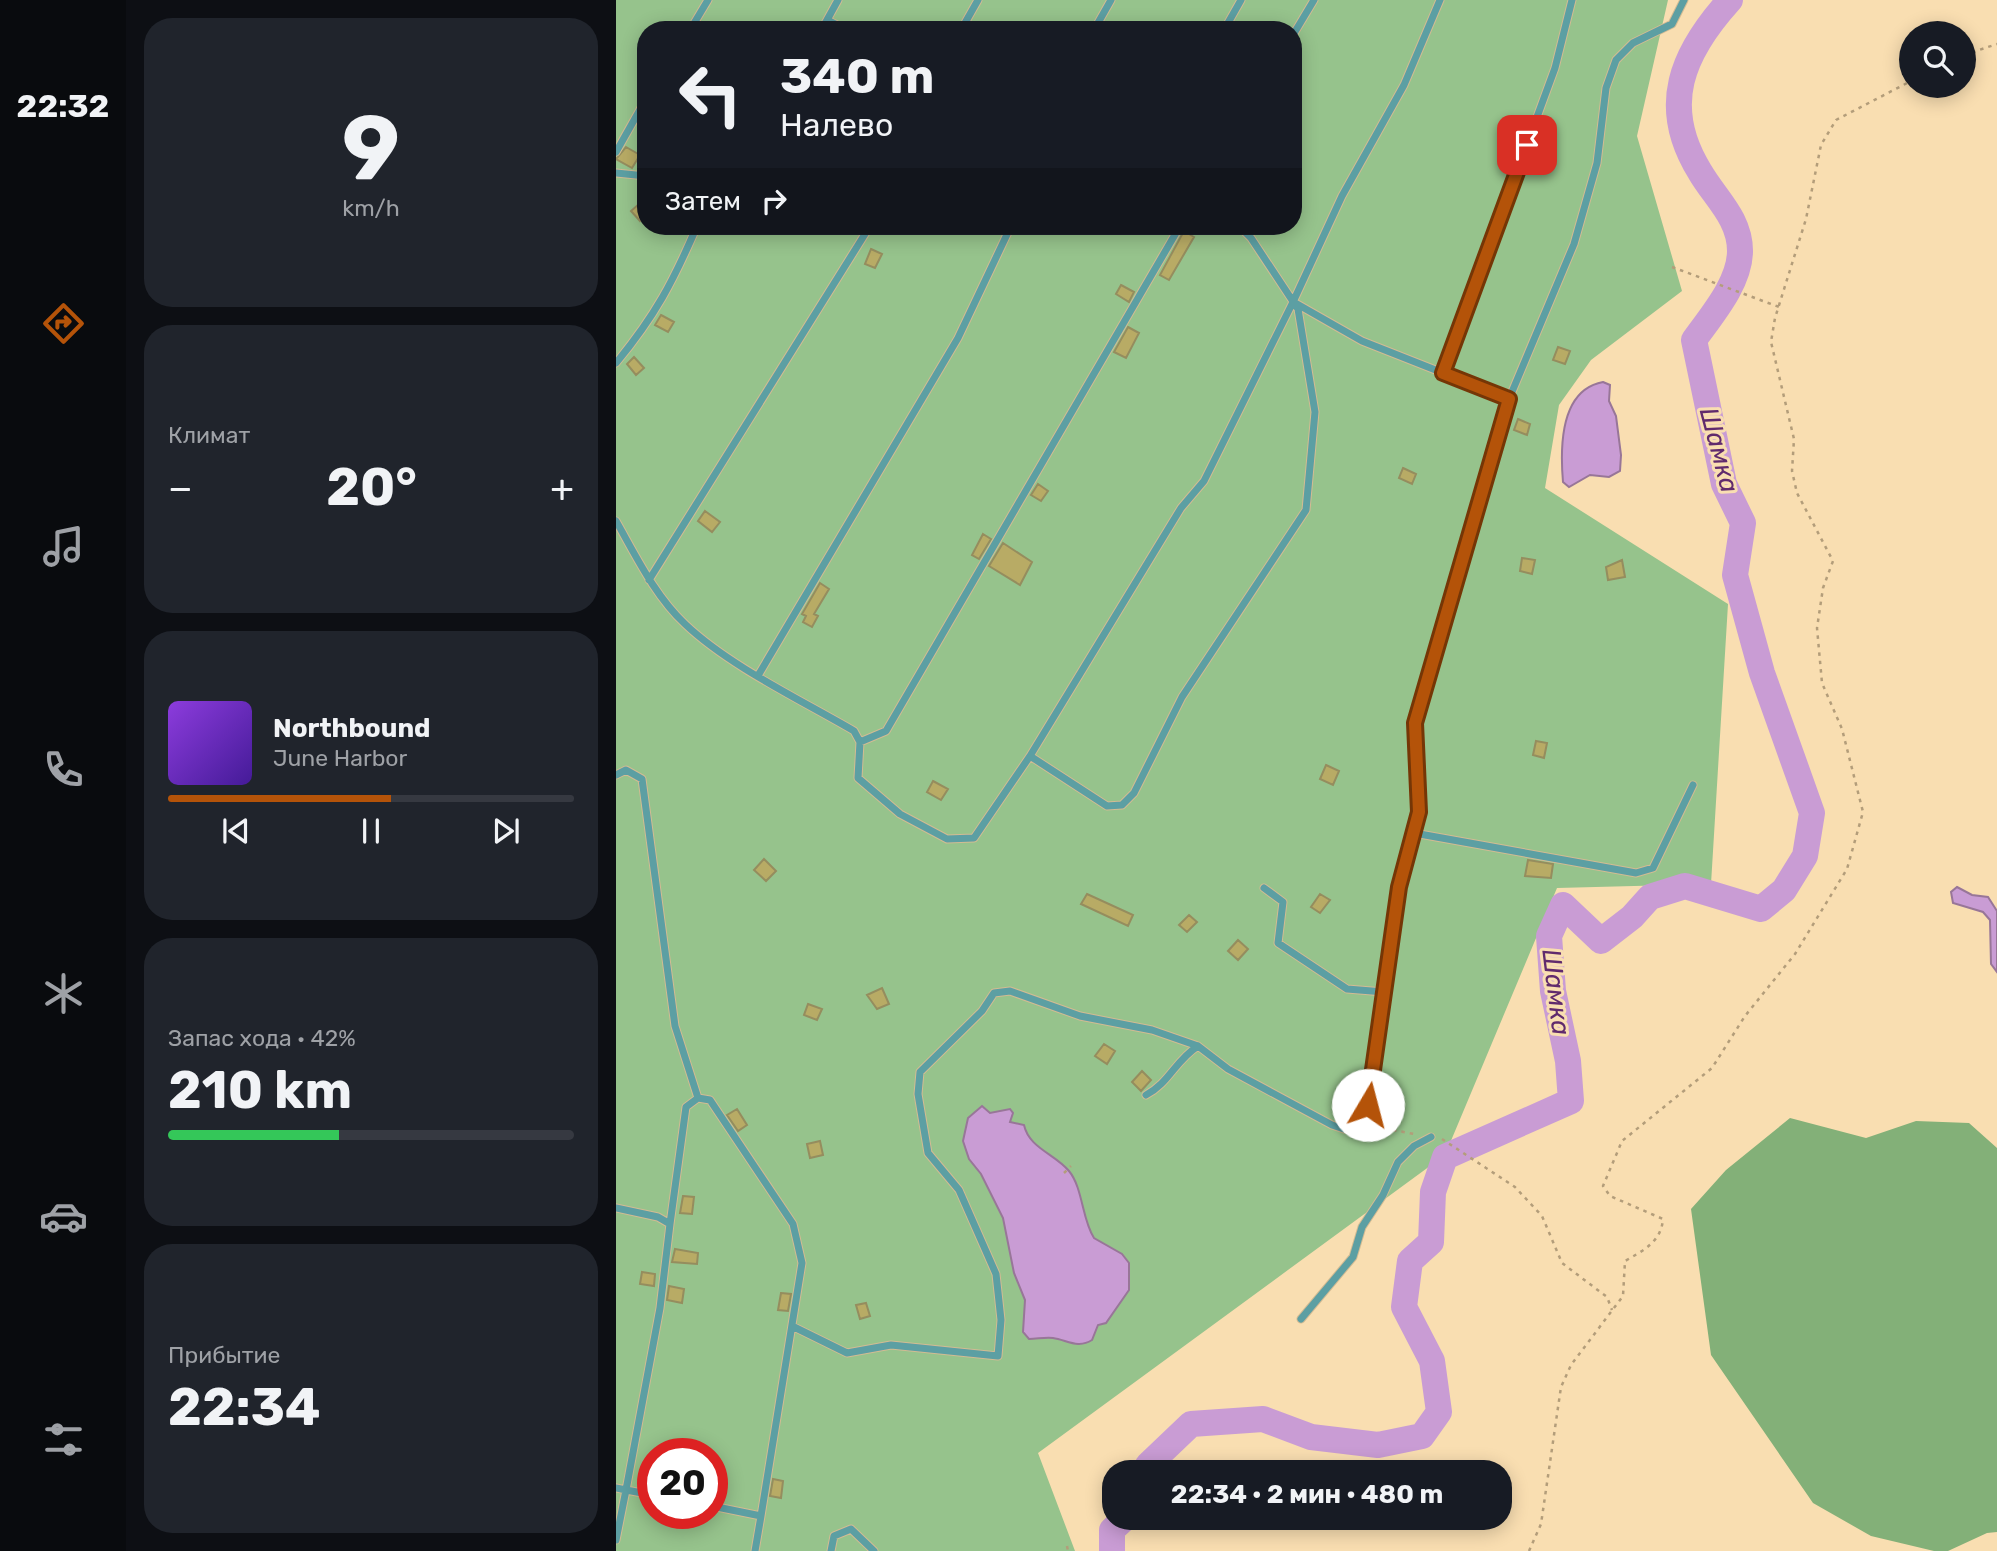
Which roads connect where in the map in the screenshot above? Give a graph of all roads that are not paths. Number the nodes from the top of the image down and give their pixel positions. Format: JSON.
{"nodes":[{"id":1,"x":708,"y":0,"type":"edge"},
{"id":2,"x":838,"y":0,"type":"edge"},
{"id":3,"x":978,"y":0,"type":"edge"},
{"id":4,"x":1111,"y":0,"type":"edge"},
{"id":5,"x":1241,"y":0,"type":"edge"},
{"id":6,"x":1314,"y":0,"type":"edge"},
{"id":7,"x":1440,"y":0,"type":"edge"},
{"id":8,"x":1572,"y":0,"type":"edge"},
{"id":9,"x":1684,"y":0,"type":"edge"},
{"id":10,"x":827,"y":20,"type":"edge"},
{"id":11,"x":695,"y":21,"type":"edge"},
{"id":12,"x":966,"y":21,"type":"edge"},
{"id":13,"x":1099,"y":21,"type":"edge"},
{"id":14,"x":1229,"y":21,"type":"edge"},
{"id":15,"x":1301,"y":21,"type":"edge"},
{"id":16,"x":637,"y":115,"type":"edge"},
{"id":17,"x":616,"y":152,"type":"edge"},
{"id":18,"x":616,"y":173,"type":"edge"},
{"id":19,"x":637,"y":175,"type":"edge"},
{"id":20,"x":693,"y":235,"type":"edge"},
{"id":21,"x":864,"y":235,"type":"edge"},
{"id":22,"x":1007,"y":235,"type":"edge"},
{"id":23,"x":1175,"y":235,"type":"edge"},
{"id":24,"x":1246,"y":235,"type":"edge"},
{"id":25,"x":1293,"y":302,"type":"junction"},
{"id":26,"x":616,"y":363,"type":"edge"},
{"id":27,"x":1443,"y":373,"type":"junction"},
{"id":28,"x":1509,"y":399,"type":"junction"},
{"id":29,"x":616,"y":521,"type":"edge"},
{"id":30,"x":649,"y":580,"type":"junction"},
{"id":31,"x":759,"y":674,"type":"junction"},
{"id":32,"x":860,"y":742,"type":"junction"},
{"id":33,"x":1030,"y":756,"type":"junction"},
{"id":34,"x":616,"y":775,"type":"edge"},
{"id":35,"x":1693,"y":785,"type":"dead end"},
{"id":36,"x":1414,"y":833,"type":"junction"},
{"id":37,"x":1264,"y":888,"type":"dead end"},
{"id":38,"x":1384,"y":992,"type":"junction"},
{"id":39,"x":1198,"y":1046,"type":"junction"},
{"id":40,"x":1146,"y":1095,"type":"dead end"},
{"id":41,"x":698,"y":1098,"type":"junction"},
{"id":42,"x":1431,"y":1137,"type":"road end"},
{"id":43,"x":616,"y":1208,"type":"edge"},
{"id":44,"x":670,"y":1224,"type":"junction"},
{"id":45,"x":1301,"y":1319,"type":"dead end"},
{"id":46,"x":792,"y":1326,"type":"junction"},
{"id":47,"x":616,"y":1488,"type":"edge"},
{"id":48,"x":626,"y":1490,"type":"junction"},
{"id":49,"x":637,"y":1492,"type":"edge"},
{"id":50,"x":728,"y":1509,"type":"edge"},
{"id":51,"x":761,"y":1516,"type":"junction"},
{"id":52,"x":616,"y":1540,"type":"edge"},
{"id":53,"x":755,"y":1551,"type":"edge"},
{"id":54,"x":831,"y":1551,"type":"edge"},
{"id":55,"x":874,"y":1551,"type":"edge"}],
"edges":[{"from":1,"to":11,"type":"lane"},
{"from":2,"to":10,"type":"lane"},
{"from":3,"to":12,"type":"lane"},
{"from":4,"to":13,"type":"lane"},
{"from":5,"to":14,"type":"lane"},
{"from":6,"to":15,"type":"lane"},
{"from":7,"to":25,"type":"lane"},
{"from":8,"to":27,"type":"lane"},
{"from":9,"to":28,"type":"lane"},
{"from":16,"to":17,"type":"lane"},
{"from":18,"to":19,"type":"lane"},
{"from":20,"to":26,"type":"lane"},
{"from":21,"to":30,"type":"lane"},
{"from":22,"to":31,"type":"lane"},
{"from":23,"to":32,"type":"lane"},
{"from":24,"to":25,"type":"lane"},
{"from":25,"to":27,"type":"lane"},
{"from":25,"to":33,"type":"lane"},
{"from":25,"to":33,"type":"lane"},
{"from":27,"to":28,"type":"lane"},
{"from":28,"to":36,"type":"lane"},
{"from":29,"to":30,"type":"lane"},
{"from":30,"to":31,"type":"lane"},
{"from":31,"to":32,"type":"lane"},
{"from":32,"to":33,"type":"lane"},
{"from":34,"to":41,"type":"lane"},
{"from":35,"to":36,"type":"lane"},
{"from":36,"to":38,"type":"lane"},
{"from":37,"to":38,"type":"lane"},
{"from":38,"to":39,"type":"lane"},
{"from":39,"to":40,"type":"lane"},
{"from":39,"to":46,"type":"lane"},
{"from":41,"to":44,"type":"lane"},
{"from":41,"to":46,"type":"lane"},
{"from":42,"to":45,"type":"lane"},
{"from":43,"to":44,"type":"lane"},
{"from":44,"to":48,"type":"lane"},
{"from":46,"to":51,"type":"lane"},
{"from":47,"to":48,"type":"lane"},
{"from":48,"to":49,"type":"lane"},
{"from":48,"to":52,"type":"lane"},
{"from":50,"to":51,"type":"lane"},
{"from":51,"to":53,"type":"lane"},
{"from":54,"to":55,"type":"lane"}]}
